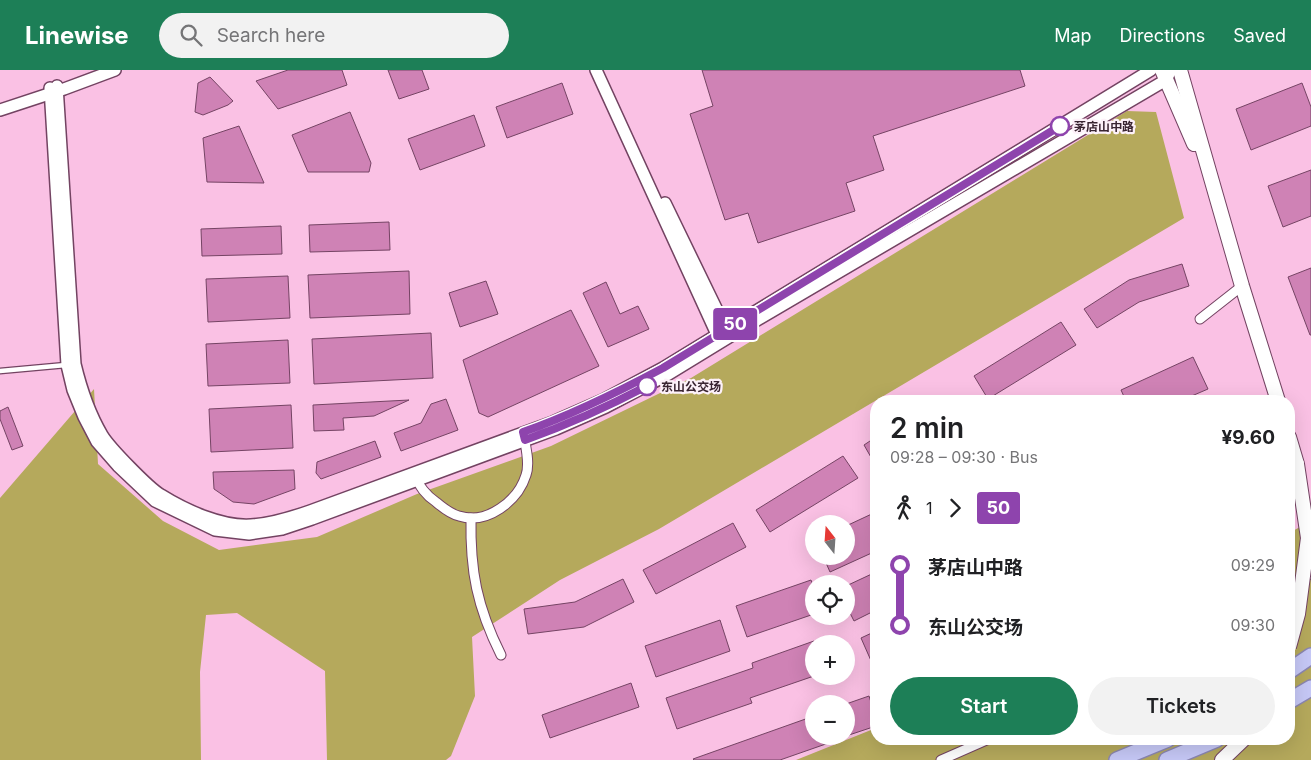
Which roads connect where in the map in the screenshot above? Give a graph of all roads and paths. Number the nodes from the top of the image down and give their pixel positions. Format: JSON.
{"nodes":[{"id":1,"x":101,"y":70,"type":"edge"},
{"id":2,"x":116,"y":70,"type":"edge"},
{"id":3,"x":596,"y":70,"type":"edge"},
{"id":4,"x":602,"y":70,"type":"edge"},
{"id":5,"x":1151,"y":70,"type":"edge"},
{"id":6,"x":1180,"y":70,"type":"edge"},
{"id":7,"x":1166,"y":73,"type":"edge"},
{"id":8,"x":54,"y":90,"type":"junction"},
{"id":9,"x":0,"y":104,"type":"edge"},
{"id":10,"x":0,"y":110,"type":"edge"},
{"id":11,"x":1216,"y":193,"type":"junction"},
{"id":12,"x":1242,"y":286,"type":"junction"},
{"id":13,"x":1200,"y":319,"type":"dead end"},
{"id":14,"x":723,"y":336,"type":"junction"},
{"id":15,"x":71,"y":365,"type":"junction"},
{"id":16,"x":0,"y":370,"type":"edge"},
{"id":17,"x":1276,"y":395,"type":"edge"},
{"id":18,"x":524,"y":436,"type":"junction"},
{"id":19,"x":1295,"y":457,"type":"edge"},
{"id":20,"x":416,"y":476,"type":"junction"},
{"id":21,"x":471,"y":518,"type":"junction"},
{"id":22,"x":1311,"y":572,"type":"edge"},
{"id":23,"x":1295,"y":582,"type":"edge"},
{"id":24,"x":1295,"y":625,"type":"edge"},
{"id":25,"x":501,"y":655,"type":"dead end"},
{"id":26,"x":1311,"y":656,"type":"edge"},
{"id":27,"x":1311,"y":666,"type":"edge"},
{"id":28,"x":1295,"y":667,"type":"edge"},
{"id":29,"x":1295,"y":675,"type":"edge"},
{"id":30,"x":1311,"y":688,"type":"edge"},
{"id":31,"x":1295,"y":697,"type":"edge"},
{"id":32,"x":1311,"y":697,"type":"edge"},
{"id":33,"x":1295,"y":704,"type":"edge"},
{"id":34,"x":975,"y":745,"type":"edge"},
{"id":35,"x":1153,"y":745,"type":"edge"},
{"id":36,"x":1203,"y":745,"type":"edge"},
{"id":37,"x":1238,"y":745,"type":"edge"},
{"id":38,"x":941,"y":760,"type":"edge"},
{"id":39,"x":1117,"y":760,"type":"edge"},
{"id":40,"x":1167,"y":760,"type":"edge"},
{"id":41,"x":1222,"y":760,"type":"edge"}],
"edges":[{"from":1,"to":8,"type":"street"},
{"from":2,"to":8,"type":"street"},
{"from":3,"to":14,"type":"street"},
{"from":4,"to":14,"type":"street"},
{"from":5,"to":14,"type":"street"},
{"from":6,"to":11,"type":"main road"},
{"from":7,"to":11,"type":"main road"},
{"from":7,"to":14,"type":"street"},
{"from":8,"to":9,"type":"street"},
{"from":8,"to":10,"type":"street"},
{"from":8,"to":15,"type":"street"},
{"from":11,"to":12,"type":"main road"},
{"from":12,"to":13,"type":"street"},
{"from":12,"to":17,"type":"main road"},
{"from":14,"to":18,"type":"street"},
{"from":15,"to":16,"type":"lane"},
{"from":15,"to":20,"type":"street"},
{"from":18,"to":20,"type":"street"},
{"from":18,"to":21,"type":"street"},
{"from":19,"to":24,"type":"main road","bridge":true},
{"from":20,"to":21,"type":"street"},
{"from":21,"to":25,"type":"street"},
{"from":22,"to":23,"type":"street"},
{"from":26,"to":28,"type":"highway"},
{"from":27,"to":29,"type":"highway"},
{"from":30,"to":31,"type":"highway"},
{"from":32,"to":33,"type":"highway"},
{"from":34,"to":38,"type":"street"},
{"from":35,"to":39,"type":"highway"},
{"from":36,"to":40,"type":"highway"},
{"from":37,"to":41,"type":"main road"}]}
